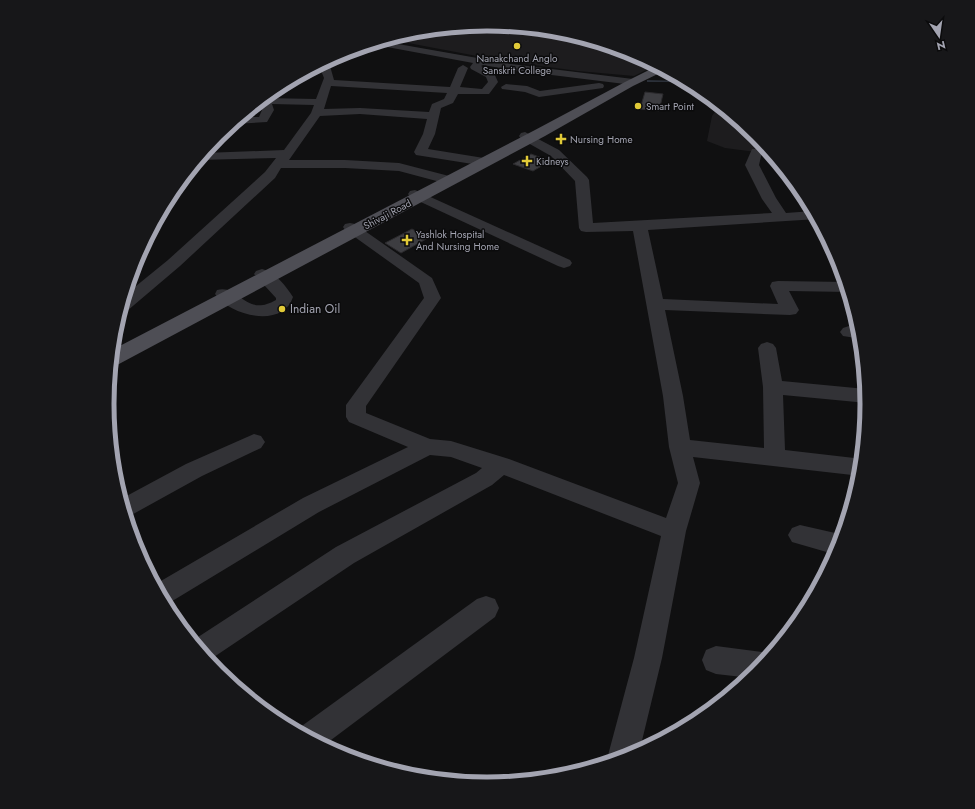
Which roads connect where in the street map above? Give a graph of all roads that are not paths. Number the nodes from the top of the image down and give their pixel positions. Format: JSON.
{"nodes":[{"id":1,"x":397,"y":43,"type":"edge"},
{"id":2,"x":387,"y":45,"type":"edge"},
{"id":3,"x":480,"y":62,"type":"junction"},
{"id":4,"x":326,"y":68,"type":"edge"},
{"id":5,"x":463,"y":68,"type":"dead end"},
{"id":6,"x":652,"y":70,"type":"edge"},
{"id":7,"x":655,"y":71,"type":"edge"},
{"id":8,"x":634,"y":80,"type":"junction"},
{"id":9,"x":328,"y":83,"type":"junction"},
{"id":10,"x":506,"y":87,"type":"dead end"},
{"id":11,"x":454,"y":90,"type":"junction"},
{"id":12,"x":612,"y":90,"type":"junction"},
{"id":13,"x":269,"y":102,"type":"edge"},
{"id":14,"x":265,"y":105,"type":"edge"},
{"id":15,"x":319,"y":108,"type":"junction"},
{"id":16,"x":433,"y":116,"type":"junction"},
{"id":17,"x":245,"y":121,"type":"edge"},
{"id":18,"x":527,"y":137,"type":"junction"},
{"id":19,"x":756,"y":152,"type":"dead end"},
{"id":20,"x":288,"y":154,"type":"junction"},
{"id":21,"x":208,"y":157,"type":"edge"},
{"id":22,"x":482,"y":161,"type":"junction"},
{"id":23,"x":277,"y":164,"type":"junction"},
{"id":24,"x":444,"y":179,"type":"junction"},
{"id":25,"x":418,"y":195,"type":"junction"},
{"id":26,"x":809,"y":215,"type":"edge"},
{"id":27,"x":782,"y":217,"type":"junction"},
{"id":28,"x":640,"y":226,"type":"junction"},
{"id":29,"x":353,"y":229,"type":"junction"},
{"id":30,"x":564,"y":263,"type":"dead end"},
{"id":31,"x":264,"y":276,"type":"junction"},
{"id":32,"x":842,"y":287,"type":"edge"},
{"id":33,"x":226,"y":296,"type":"junction"},
{"id":34,"x":129,"y":300,"type":"edge"},
{"id":35,"x":656,"y":304,"type":"junction"},
{"id":36,"x":118,"y":348,"type":"edge"},
{"id":37,"x":767,"y":348,"type":"dead end"},
{"id":38,"x":117,"y":356,"type":"edge"},
{"id":39,"x":773,"y":387,"type":"junction"},
{"id":40,"x":861,"y":395,"type":"edge"},
{"id":41,"x":254,"y":442,"type":"dead end"},
{"id":42,"x":428,"y":447,"type":"junction"},
{"id":43,"x":680,"y":448,"type":"junction"},
{"id":44,"x":775,"y":458,"type":"junction"},
{"id":45,"x":501,"y":465,"type":"junction"},
{"id":46,"x":856,"y":467,"type":"edge"},
{"id":47,"x":129,"y":506,"type":"edge"},
{"id":48,"x":674,"y":531,"type":"junction"},
{"id":49,"x":800,"y":535,"type":"dead end"},
{"id":50,"x":834,"y":543,"type":"edge"},
{"id":51,"x":165,"y":592,"type":"edge"},
{"id":52,"x":486,"y":608,"type":"dead end"},
{"id":53,"x":204,"y":648,"type":"edge"},
{"id":54,"x":716,"y":660,"type":"dead end"},
{"id":55,"x":755,"y":665,"type":"edge"},
{"id":56,"x":314,"y":735,"type":"edge"},
{"id":57,"x":624,"y":752,"type":"edge"}],
"edges":[{"from":1,"to":8,"type":"street"},
{"from":2,"to":3,"type":"street"},
{"from":3,"to":8,"type":"street"},
{"from":3,"to":11,"type":"street"},
{"from":4,"to":9,"type":"street"},
{"from":5,"to":11,"type":"street"},
{"from":6,"to":8,"type":"main road"},
{"from":7,"to":8,"type":"main road","name":"Shivaji Road"},
{"from":8,"to":12,"type":"main road"},
{"from":8,"to":18,"type":"main road","name":"Shivaji Road"},
{"from":9,"to":11,"type":"street"},
{"from":9,"to":15,"type":"street"},
{"from":10,"to":12,"type":"street"},
{"from":11,"to":16,"type":"street"},
{"from":12,"to":18,"type":"main road"},
{"from":13,"to":15,"type":"street"},
{"from":14,"to":17,"type":"street"},
{"from":15,"to":16,"type":"street"},
{"from":15,"to":20,"type":"street"},
{"from":16,"to":22,"type":"street"},
{"from":18,"to":22,"type":"main road","name":"Shivaji Road"},
{"from":18,"to":28,"type":"street"},
{"from":19,"to":27,"type":"street"},
{"from":20,"to":21,"type":"street"},
{"from":20,"to":23,"type":"street"},
{"from":22,"to":24,"type":"main road"},
{"from":22,"to":25,"type":"main road","name":"Shivaji Road"},
{"from":23,"to":24,"type":"street"},
{"from":23,"to":34,"type":"street"},
{"from":24,"to":25,"type":"main road"},
{"from":25,"to":29,"type":"main road","name":"Shivaji Road"},
{"from":25,"to":30,"type":"street"},
{"from":26,"to":27,"type":"street"},
{"from":27,"to":28,"type":"street"},
{"from":28,"to":35,"type":"street"},
{"from":29,"to":31,"type":"main road","name":"Shivaji Road"},
{"from":29,"to":42,"type":"street"},
{"from":31,"to":33,"type":"main road","name":"Shivaji Road"},
{"from":31,"to":33,"type":"street"},
{"from":32,"to":35,"type":"street"},
{"from":33,"to":36,"type":"main road"},
{"from":33,"to":38,"type":"main road","name":"Shivaji Road"},
{"from":35,"to":43,"type":"street"},
{"from":37,"to":39,"type":"street"},
{"from":39,"to":40,"type":"street"},
{"from":39,"to":44,"type":"street"},
{"from":41,"to":47,"type":"street"},
{"from":42,"to":45,"type":"street"},
{"from":42,"to":51,"type":"street"},
{"from":43,"to":44,"type":"street"},
{"from":43,"to":48,"type":"street"},
{"from":44,"to":46,"type":"street"},
{"from":45,"to":48,"type":"street"},
{"from":45,"to":53,"type":"street"},
{"from":48,"to":57,"type":"street"},
{"from":49,"to":50,"type":"street"},
{"from":52,"to":56,"type":"street"},
{"from":54,"to":55,"type":"street"}]}
